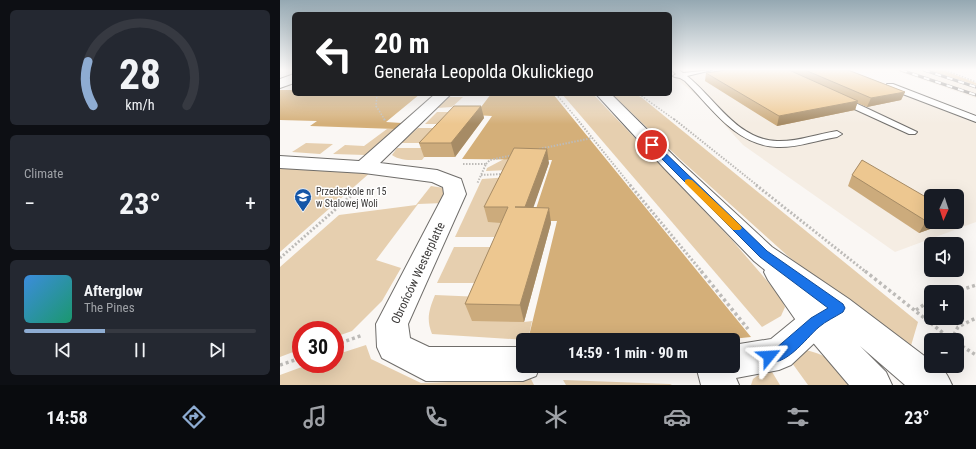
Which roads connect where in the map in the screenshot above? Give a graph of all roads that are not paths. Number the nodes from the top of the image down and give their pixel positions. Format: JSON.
{"nodes":[{"id":1,"x":695,"y":88,"type":"edge"},
{"id":2,"x":894,"y":88,"type":"edge"},
{"id":3,"x":831,"y":95,"type":"edge"},
{"id":4,"x":442,"y":96,"type":"edge"},
{"id":5,"x":605,"y":96,"type":"edge"},
{"id":6,"x":976,"y":119,"type":"edge"},
{"id":7,"x":912,"y":132,"type":"dead end"},
{"id":8,"x":836,"y":134,"type":"dead end"},
{"id":9,"x":280,"y":162,"type":"edge"},
{"id":10,"x":372,"y":168,"type":"junction"},
{"id":11,"x":827,"y":315,"type":"junction"},
{"id":12,"x":740,"y":361,"type":"edge"},
{"id":13,"x":516,"y":364,"type":"edge"},
{"id":14,"x":716,"y":373,"type":"edge"},
{"id":15,"x":720,"y":385,"type":"edge"},
{"id":16,"x":873,"y":385,"type":"edge"},
{"id":17,"x":933,"y":385,"type":"edge"}],
"edges":[{"from":1,"to":8,"type":"lane"},
{"from":2,"to":6,"type":"lane"},
{"from":3,"to":7,"type":"lane"},
{"from":4,"to":10,"type":"street"},
{"from":5,"to":11,"type":"street"},
{"from":9,"to":10,"type":"street","name":"Obrońców Westerplatte"},
{"from":10,"to":13,"type":"street","name":"Obrońców Westerplatte"},
{"from":11,"to":12,"type":"street"},
{"from":11,"to":16,"type":"street"},
{"from":11,"to":17,"type":"street"},
{"from":14,"to":15,"type":"street"}]}
